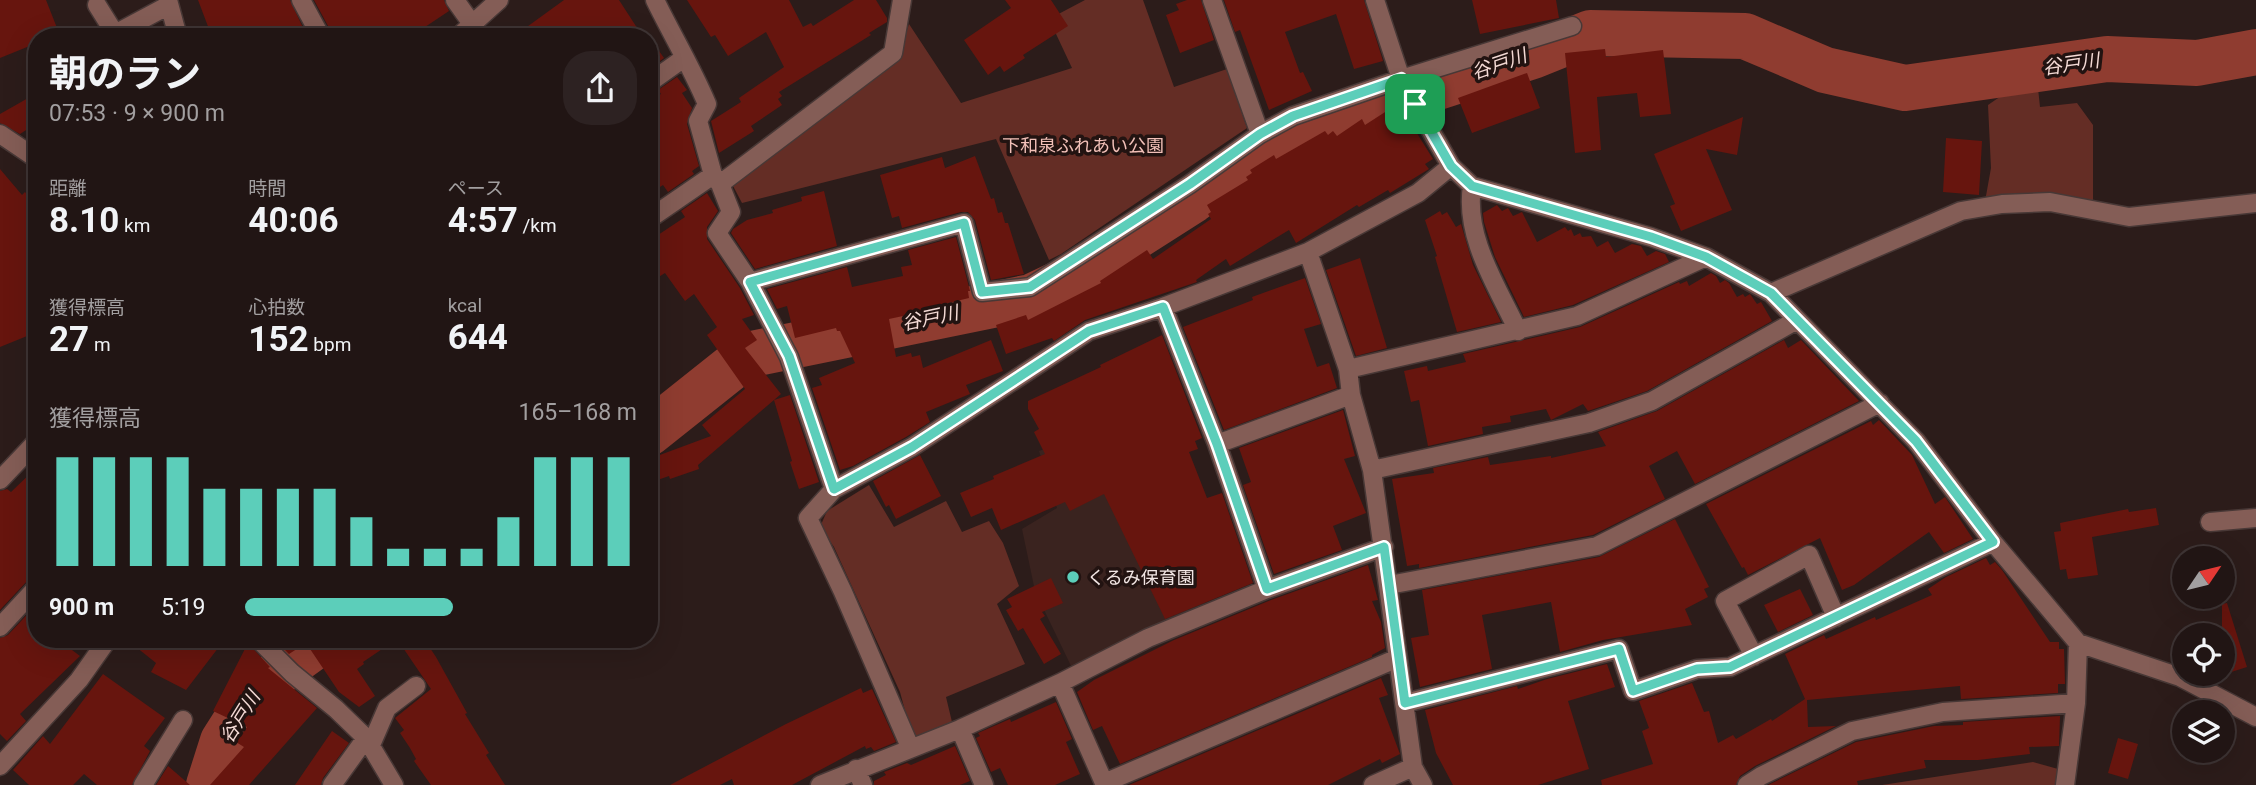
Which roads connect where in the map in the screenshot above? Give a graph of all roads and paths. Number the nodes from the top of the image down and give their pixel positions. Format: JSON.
{"nodes":[{"id":1,"x":301,"y":0,"type":"edge"},
{"id":2,"x":455,"y":0,"type":"edge"},
{"id":3,"x":499,"y":0,"type":"edge"},
{"id":4,"x":655,"y":0,"type":"edge"},
{"id":5,"x":902,"y":0,"type":"edge"},
{"id":6,"x":1212,"y":0,"type":"edge"},
{"id":7,"x":1375,"y":0,"type":"edge"},
{"id":8,"x":168,"y":2,"type":"edge"},
{"id":9,"x":97,"y":5,"type":"dead end"},
{"id":10,"x":1572,"y":26,"type":"dead end"},
{"id":11,"x":111,"y":28,"type":"edge"},
{"id":12,"x":128,"y":28,"type":"edge"},
{"id":13,"x":175,"y":28,"type":"edge"},
{"id":14,"x":316,"y":28,"type":"edge"},
{"id":15,"x":464,"y":28,"type":"edge"},
{"id":16,"x":468,"y":28,"type":"edge"},
{"id":17,"x":684,"y":58,"type":"junction"},
{"id":18,"x":658,"y":77,"type":"edge"},
{"id":19,"x":1403,"y":82,"type":"junction"},
{"id":20,"x":0,"y":134,"type":"edge"},
{"id":21,"x":1260,"y":134,"type":"junction"},
{"id":22,"x":28,"y":153,"type":"edge"},
{"id":23,"x":1451,"y":166,"type":"junction"},
{"id":24,"x":717,"y":180,"type":"junction"},
{"id":25,"x":1472,"y":186,"type":"junction"},
{"id":26,"x":2256,"y":203,"type":"edge"},
{"id":27,"x":658,"y":214,"type":"edge"},
{"id":28,"x":1308,"y":252,"type":"junction"},
{"id":29,"x":1706,"y":257,"type":"junction"},
{"id":30,"x":750,"y":282,"type":"junction"},
{"id":31,"x":1771,"y":293,"type":"junction"},
{"id":32,"x":1163,"y":307,"type":"junction"},
{"id":33,"x":1797,"y":320,"type":"junction"},
{"id":34,"x":1518,"y":331,"type":"junction"},
{"id":35,"x":1348,"y":369,"type":"junction"},
{"id":36,"x":1351,"y":395,"type":"junction"},
{"id":37,"x":1880,"y":403,"type":"junction"},
{"id":38,"x":1217,"y":444,"type":"junction"},
{"id":39,"x":28,"y":450,"type":"edge"},
{"id":40,"x":1372,"y":470,"type":"junction"},
{"id":41,"x":0,"y":480,"type":"edge"},
{"id":42,"x":834,"y":489,"type":"junction"},
{"id":43,"x":2256,"y":518,"type":"edge"},
{"id":44,"x":2210,"y":522,"type":"dead end"},
{"id":45,"x":1993,"y":542,"type":"junction"},
{"id":46,"x":1384,"y":547,"type":"junction"},
{"id":47,"x":1389,"y":585,"type":"junction"},
{"id":48,"x":1267,"y":589,"type":"junction"},
{"id":49,"x":28,"y":596,"type":"edge"},
{"id":50,"x":1836,"y":617,"type":"junction"},
{"id":51,"x":0,"y":626,"type":"edge"},
{"id":52,"x":2078,"y":643,"type":"junction"},
{"id":53,"x":102,"y":648,"type":"edge"},
{"id":54,"x":267,"y":648,"type":"edge"},
{"id":55,"x":1754,"y":656,"type":"junction"},
{"id":56,"x":1398,"y":658,"type":"junction"},
{"id":57,"x":1060,"y":683,"type":"junction"},
{"id":58,"x":416,"y":686,"type":"dead end"},
{"id":59,"x":1405,"y":703,"type":"junction"},
{"id":60,"x":2076,"y":703,"type":"junction"},
{"id":61,"x":2256,"y":717,"type":"edge"},
{"id":62,"x":183,"y":720,"type":"dead end"},
{"id":63,"x":960,"y":729,"type":"junction"},
{"id":64,"x":368,"y":741,"type":"junction"},
{"id":65,"x":910,"y":747,"type":"junction"},
{"id":66,"x":0,"y":766,"type":"edge"},
{"id":67,"x":1413,"y":767,"type":"junction"},
{"id":68,"x":860,"y":777,"type":"edge"},
{"id":69,"x":1104,"y":784,"type":"edge"},
{"id":70,"x":143,"y":785,"type":"edge"},
{"id":71,"x":332,"y":785,"type":"edge"},
{"id":72,"x":394,"y":785,"type":"edge"},
{"id":73,"x":820,"y":785,"type":"edge"},
{"id":74,"x":984,"y":785,"type":"edge"},
{"id":75,"x":1373,"y":785,"type":"edge"},
{"id":76,"x":1423,"y":785,"type":"edge"},
{"id":77,"x":1747,"y":785,"type":"edge"},
{"id":78,"x":2064,"y":785,"type":"edge"}],
"edges":[{"from":1,"to":14,"type":"street"},
{"from":2,"to":15,"type":"street"},
{"from":3,"to":16,"type":"street"},
{"from":4,"to":17,"type":"street"},
{"from":5,"to":24,"type":"street"},
{"from":6,"to":21,"type":"street"},
{"from":7,"to":19,"type":"street"},
{"from":8,"to":12,"type":"street"},
{"from":8,"to":13,"type":"street"},
{"from":9,"to":11,"type":"street"},
{"from":10,"to":19,"type":"street"},
{"from":17,"to":18,"type":"street"},
{"from":17,"to":24,"type":"street"},
{"from":19,"to":21,"type":"street"},
{"from":19,"to":23,"type":"street"},
{"from":20,"to":22,"type":"street"},
{"from":21,"to":30,"type":"street"},
{"from":23,"to":25,"type":"street"},
{"from":23,"to":28,"type":"street"},
{"from":24,"to":27,"type":"street"},
{"from":24,"to":30,"type":"street"},
{"from":25,"to":29,"type":"street"},
{"from":25,"to":34,"type":"street"},
{"from":26,"to":31,"type":"street"},
{"from":28,"to":32,"type":"street"},
{"from":28,"to":35,"type":"street"},
{"from":29,"to":31,"type":"street"},
{"from":29,"to":34,"type":"street"},
{"from":30,"to":42,"type":"street"},
{"from":31,"to":33,"type":"street"},
{"from":32,"to":38,"type":"street"},
{"from":32,"to":42,"type":"street"},
{"from":33,"to":37,"type":"street"},
{"from":33,"to":40,"type":"street"},
{"from":34,"to":35,"type":"street"},
{"from":35,"to":36,"type":"street"},
{"from":36,"to":38,"type":"street"},
{"from":36,"to":40,"type":"street"},
{"from":37,"to":45,"type":"street"},
{"from":37,"to":47,"type":"street"},
{"from":38,"to":48,"type":"street"},
{"from":39,"to":41,"type":"street"},
{"from":40,"to":46,"type":"street"},
{"from":42,"to":65,"type":"street"},
{"from":43,"to":44,"type":"street"},
{"from":45,"to":50,"type":"street"},
{"from":45,"to":52,"type":"street"},
{"from":46,"to":47,"type":"street"},
{"from":46,"to":48,"type":"street"},
{"from":47,"to":56,"type":"street"},
{"from":48,"to":57,"type":"street"},
{"from":49,"to":51,"type":"street"},
{"from":50,"to":55,"type":"street"},
{"from":50,"to":55,"type":"street"},
{"from":52,"to":60,"type":"street"},
{"from":52,"to":61,"type":"street"},
{"from":53,"to":66,"type":"street"},
{"from":54,"to":64,"type":"street"},
{"from":55,"to":59,"type":"street"},
{"from":56,"to":59,"type":"street"},
{"from":56,"to":69,"type":"street"},
{"from":57,"to":63,"type":"street"},
{"from":57,"to":69,"type":"street"},
{"from":58,"to":64,"type":"street"},
{"from":59,"to":67,"type":"street"},
{"from":60,"to":77,"type":"street"},
{"from":60,"to":78,"type":"street"},
{"from":62,"to":70,"type":"street"},
{"from":63,"to":65,"type":"street"},
{"from":63,"to":74,"type":"street"},
{"from":64,"to":71,"type":"street"},
{"from":64,"to":72,"type":"street"},
{"from":65,"to":68,"type":"street"},
{"from":67,"to":75,"type":"street"},
{"from":67,"to":76,"type":"street"},
{"from":68,"to":73,"type":"street"}]}
